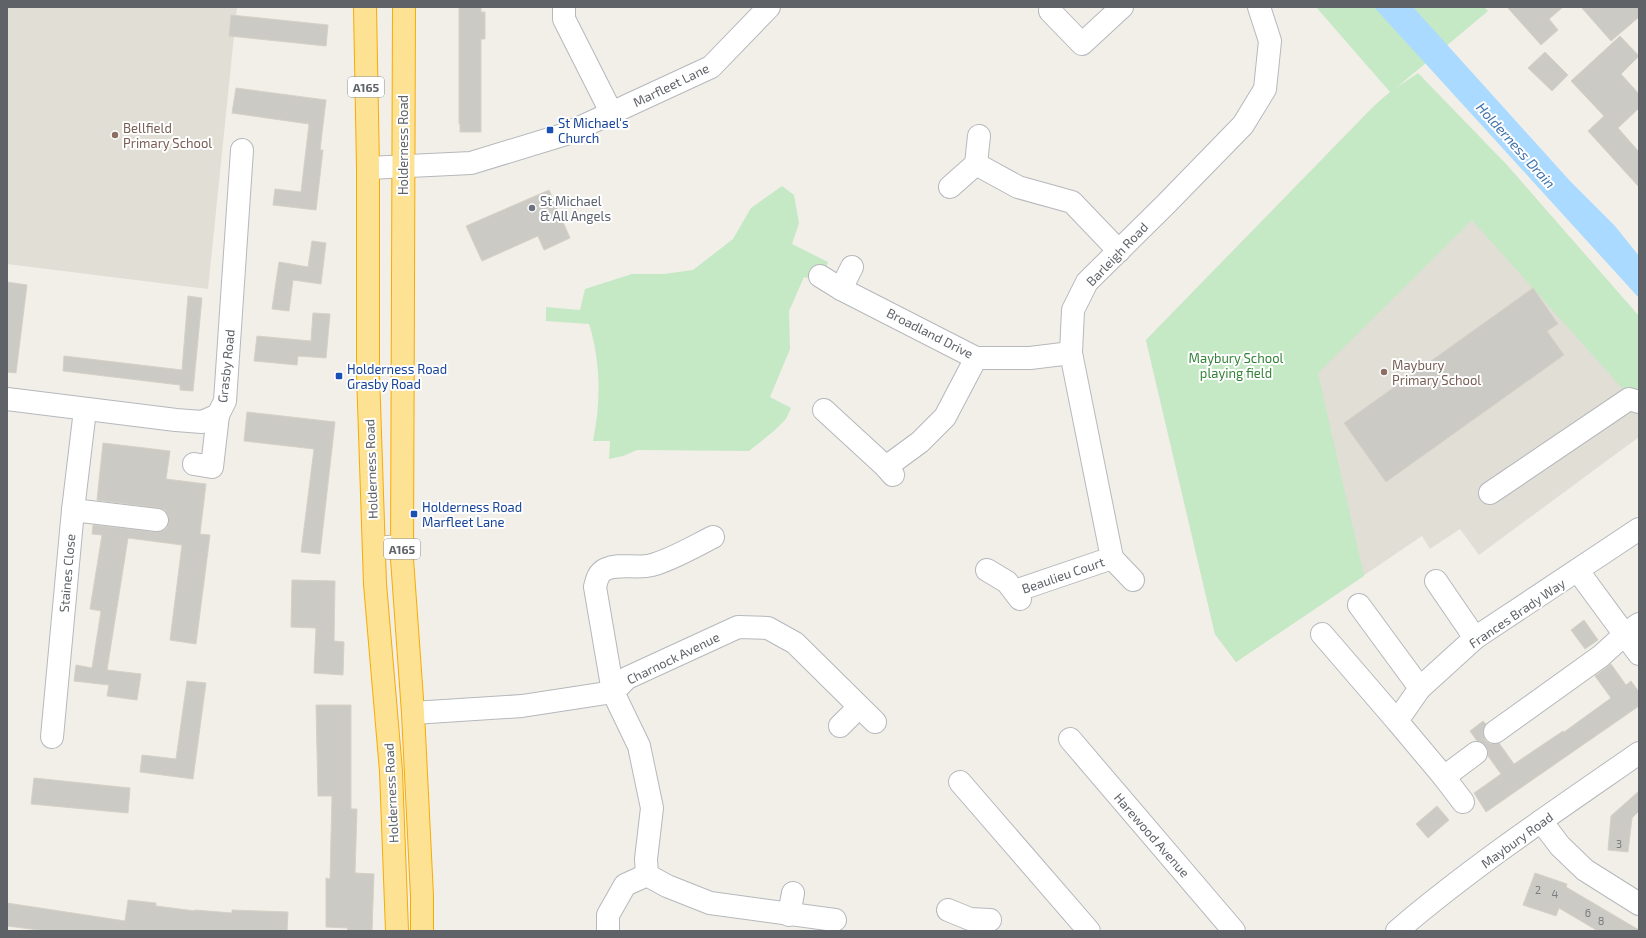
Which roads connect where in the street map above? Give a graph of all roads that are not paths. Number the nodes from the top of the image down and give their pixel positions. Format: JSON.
{"nodes":[{"id":1,"x":365,"y":7,"type":"edge"},
{"id":2,"x":404,"y":7,"type":"edge"},
{"id":3,"x":564,"y":7,"type":"edge"},
{"id":4,"x":769,"y":7,"type":"edge"},
{"id":5,"x":1122,"y":7,"type":"edge"},
{"id":6,"x":1259,"y":7,"type":"edge"},
{"id":7,"x":1050,"y":12,"type":"dead end"},
{"id":8,"x":612,"y":114,"type":"junction"},
{"id":9,"x":978,"y":136,"type":"dead end"},
{"id":10,"x":242,"y":150,"type":"dead end"},
{"id":11,"x":976,"y":164,"type":"junction"},
{"id":12,"x":403,"y":166,"type":"junction"},
{"id":13,"x":368,"y":168,"type":"junction"},
{"id":14,"x":950,"y":187,"type":"dead end"},
{"id":15,"x":1119,"y":251,"type":"junction"},
{"id":16,"x":852,"y":267,"type":"dead end"},
{"id":17,"x":820,"y":276,"type":"dead end"},
{"id":18,"x":841,"y":289,"type":"junction"},
{"id":19,"x":1071,"y":353,"type":"junction"},
{"id":20,"x":976,"y":358,"type":"junction"},
{"id":21,"x":7,"y":399,"type":"edge"},
{"id":22,"x":1639,"y":402,"type":"edge"},
{"id":23,"x":86,"y":410,"type":"junction"},
{"id":24,"x":824,"y":410,"type":"dead end"},
{"id":25,"x":218,"y":415,"type":"junction"},
{"id":26,"x":194,"y":464,"type":"dead end"},
{"id":27,"x":1490,"y":493,"type":"dead end"},
{"id":28,"x":73,"y":510,"type":"junction"},
{"id":29,"x":157,"y":520,"type":"dead end"},
{"id":30,"x":1639,"y":529,"type":"edge"},
{"id":31,"x":713,"y":537,"type":"dead end"},
{"id":32,"x":402,"y":546,"type":"junction"},
{"id":33,"x":374,"y":548,"type":"junction"},
{"id":34,"x":1112,"y":558,"type":"junction"},
{"id":35,"x":987,"y":570,"type":"dead end"},
{"id":36,"x":1578,"y":571,"type":"junction"},
{"id":37,"x":1133,"y":580,"type":"dead end"},
{"id":38,"x":1436,"y":582,"type":"dead end"},
{"id":39,"x":1359,"y":605,"type":"dead end"},
{"id":40,"x":1632,"y":629,"type":"edge"},
{"id":41,"x":1322,"y":634,"type":"dead end"},
{"id":42,"x":1475,"y":638,"type":"junction"},
{"id":43,"x":1639,"y":654,"type":"edge"},
{"id":44,"x":1420,"y":688,"type":"junction"},
{"id":45,"x":613,"y":692,"type":"junction"},
{"id":46,"x":860,"y":707,"type":"junction"},
{"id":47,"x":413,"y":713,"type":"junction"},
{"id":48,"x":875,"y":722,"type":"dead end"},
{"id":49,"x":1397,"y":722,"type":"junction"},
{"id":50,"x":840,"y":726,"type":"dead end"},
{"id":51,"x":1495,"y":732,"type":"dead end"},
{"id":52,"x":52,"y":737,"type":"dead end"},
{"id":53,"x":1070,"y":739,"type":"dead end"},
{"id":54,"x":1476,"y":753,"type":"dead end"},
{"id":55,"x":1639,"y":753,"type":"edge"},
{"id":56,"x":1444,"y":777,"type":"junction"},
{"id":57,"x":960,"y":782,"type":"dead end"},
{"id":58,"x":1464,"y":802,"type":"dead end"},
{"id":59,"x":1541,"y":821,"type":"junction"},
{"id":60,"x":647,"y":875,"type":"junction"},
{"id":61,"x":793,"y":893,"type":"dead end"},
{"id":62,"x":1639,"y":904,"type":"edge"},
{"id":63,"x":948,"y":910,"type":"dead end"},
{"id":64,"x":789,"y":914,"type":"junction"},
{"id":65,"x":835,"y":920,"type":"dead end"},
{"id":66,"x":976,"y":923,"type":"edge"},
{"id":67,"x":397,"y":931,"type":"edge"},
{"id":68,"x":422,"y":931,"type":"edge"},
{"id":69,"x":608,"y":931,"type":"edge"},
{"id":70,"x":1089,"y":931,"type":"edge"},
{"id":71,"x":1234,"y":931,"type":"edge"},
{"id":72,"x":1398,"y":931,"type":"edge"}],
"edges":[{"from":1,"to":13,"type":"highway","name":"Holderness Road","number":"A165"},
{"from":2,"to":12,"type":"highway","name":"Holderness Road","number":"A165"},
{"from":3,"to":8,"type":"street"},
{"from":4,"to":8,"type":"street","name":"Marfleet Lane"},
{"from":5,"to":7,"type":"street"},
{"from":6,"to":15,"type":"street","name":"Barleigh Road"},
{"from":8,"to":12,"type":"street","name":"Marfleet Lane"},
{"from":9,"to":11,"type":"street"},
{"from":10,"to":25,"type":"street","name":"Grasby Road"},
{"from":11,"to":14,"type":"street"},
{"from":11,"to":15,"type":"street"},
{"from":12,"to":13,"type":"street","name":"Marfleet Lane"},
{"from":12,"to":32,"type":"highway","name":"Holderness Road","number":"A165"},
{"from":13,"to":33,"type":"highway","name":"Holderness Road","number":"A165"},
{"from":15,"to":19,"type":"street","name":"Barleigh Road"},
{"from":16,"to":18,"type":"street"},
{"from":17,"to":18,"type":"street","name":"Broadland Drive"},
{"from":18,"to":20,"type":"street","name":"Broadland Drive"},
{"from":19,"to":20,"type":"street","name":"Broadland Drive"},
{"from":19,"to":34,"type":"street","name":"Barleigh Road"},
{"from":20,"to":24,"type":"street"},
{"from":21,"to":23,"type":"street","name":"Grasby Road"},
{"from":22,"to":27,"type":"street"},
{"from":23,"to":25,"type":"street","name":"Grasby Road"},
{"from":23,"to":28,"type":"street","name":"Staines Close"},
{"from":25,"to":26,"type":"street"},
{"from":28,"to":29,"type":"street"},
{"from":28,"to":52,"type":"street","name":"Staines Close"},
{"from":30,"to":36,"type":"street","name":"Frances Brady Way"},
{"from":31,"to":45,"type":"street"},
{"from":32,"to":33,"type":"street"},
{"from":32,"to":47,"type":"highway","name":"Holderness Road","number":"A165"},
{"from":33,"to":67,"type":"highway","name":"Holderness Road","number":"A165"},
{"from":34,"to":35,"type":"street","name":"Beaulieu Court"},
{"from":34,"to":37,"type":"street"},
{"from":36,"to":40,"type":"street"},
{"from":36,"to":42,"type":"street","name":"Frances Brady Way"},
{"from":38,"to":42,"type":"street"},
{"from":39,"to":44,"type":"street"},
{"from":40,"to":43,"type":"street"},
{"from":40,"to":51,"type":"street"},
{"from":41,"to":49,"type":"street"},
{"from":42,"to":44,"type":"street","name":"Frances Brady Way"},
{"from":44,"to":49,"type":"street","name":"Frances Brady Way"},
{"from":45,"to":46,"type":"street","name":"Charnock Avenue"},
{"from":45,"to":47,"type":"street","name":"Charnock Avenue"},
{"from":45,"to":60,"type":"street"},
{"from":46,"to":48,"type":"street","name":"Charnock Avenue"},
{"from":46,"to":50,"type":"street"},
{"from":47,"to":68,"type":"highway","name":"Holderness Road","number":"A165"},
{"from":49,"to":56,"type":"street"},
{"from":53,"to":71,"type":"street","name":"Harewood Avenue"},
{"from":54,"to":56,"type":"street"},
{"from":55,"to":59,"type":"street","name":"Maybury Road"},
{"from":56,"to":58,"type":"street"},
{"from":57,"to":70,"type":"street"},
{"from":59,"to":62,"type":"street"},
{"from":59,"to":72,"type":"street","name":"Maybury Road"},
{"from":60,"to":64,"type":"street"},
{"from":60,"to":69,"type":"street"},
{"from":61,"to":64,"type":"street"},
{"from":63,"to":66,"type":"street"},
{"from":64,"to":65,"type":"street"}]}
